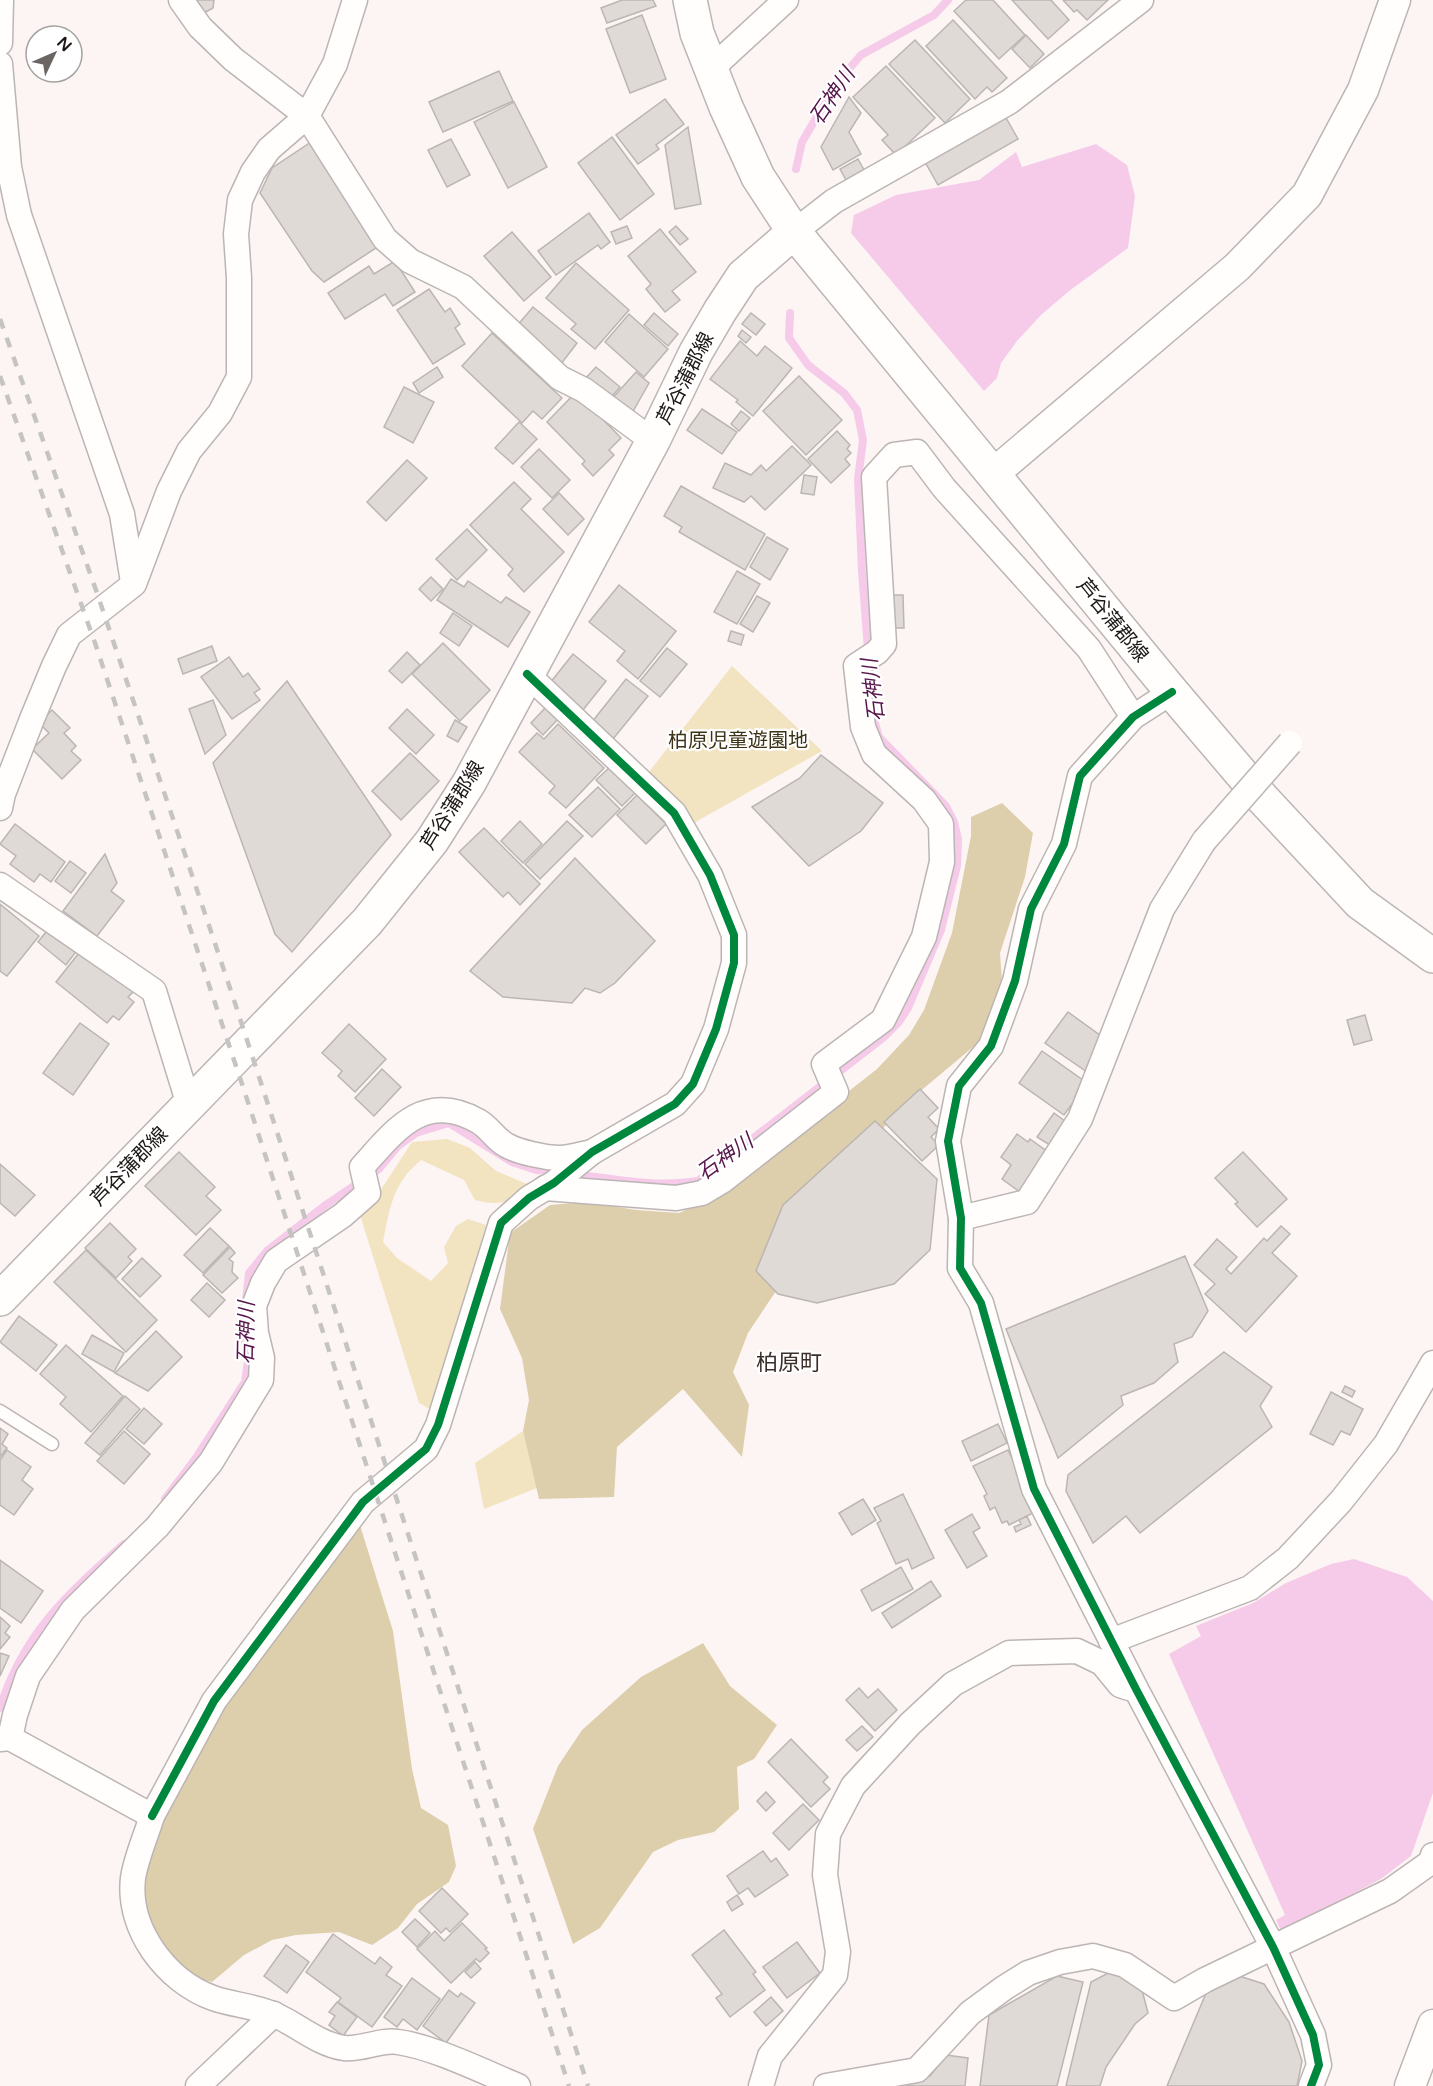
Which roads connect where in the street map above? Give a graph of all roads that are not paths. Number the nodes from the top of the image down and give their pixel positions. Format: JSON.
{"nodes":[{"id":1,"x":1,"y":0,"type":"edge"},
{"id":2,"x":181,"y":0,"type":"edge"},
{"id":3,"x":355,"y":0,"type":"edge"},
{"id":4,"x":690,"y":0,"type":"edge"},
{"id":5,"x":786,"y":0,"type":"edge"},
{"id":6,"x":1141,"y":0,"type":"edge"},
{"id":7,"x":1395,"y":0,"type":"edge"},
{"id":8,"x":0,"y":43,"type":"edge"},
{"id":9,"x":0,"y":64,"type":"edge"},
{"id":10,"x":711,"y":69,"type":"junction"},
{"id":11,"x":307,"y":116,"type":"junction"},
{"id":12,"x":5,"y":169,"type":"edge"},
{"id":13,"x":794,"y":232,"type":"junction"},
{"id":14,"x":653,"y":441,"type":"junction"},
{"id":15,"x":993,"y":474,"type":"junction"},
{"id":16,"x":134,"y":584,"type":"junction"},
{"id":17,"x":527,"y":674,"type":"junction"},
{"id":18,"x":1172,"y":692,"type":"junction"},
{"id":19,"x":1133,"y":717,"type":"junction"},
{"id":20,"x":1290,"y":743,"type":"dead end"},
{"id":21,"x":0,"y":808,"type":"edge"},
{"id":22,"x":0,"y":885,"type":"edge"},
{"id":23,"x":1433,"y":956,"type":"edge"},
{"id":24,"x":189,"y":1105,"type":"junction"},
{"id":25,"x":584,"y":1159,"type":"junction"},
{"id":26,"x":550,"y":1185,"type":"junction"},
{"id":27,"x":961,"y":1218,"type":"junction"},
{"id":28,"x":0,"y":1299,"type":"edge"},
{"id":29,"x":1433,"y":1363,"type":"edge"},
{"id":30,"x":0,"y":1411,"type":"edge"},
{"id":31,"x":52,"y":1444,"type":"dead end"},
{"id":32,"x":1111,"y":1641,"type":"junction"},
{"id":33,"x":1137,"y":1691,"type":"junction"},
{"id":34,"x":4,"y":1739,"type":"edge"},
{"id":35,"x":152,"y":1816,"type":"junction"},
{"id":36,"x":1433,"y":1855,"type":"edge"},
{"id":37,"x":1273,"y":1947,"type":"junction"},
{"id":38,"x":274,"y":2014,"type":"junction"},
{"id":39,"x":1433,"y":2025,"type":"edge"},
{"id":40,"x":198,"y":2086,"type":"edge"},
{"id":41,"x":518,"y":2086,"type":"edge"},
{"id":42,"x":761,"y":2086,"type":"edge"},
{"id":43,"x":826,"y":2086,"type":"edge"},
{"id":44,"x":1311,"y":2086,"type":"edge"},
{"id":45,"x":1410,"y":2086,"type":"edge"}],
"edges":[{"from":1,"to":8,"type":"street"},
{"from":2,"to":11,"type":"street"},
{"from":3,"to":11,"type":"street"},
{"from":4,"to":10,"type":"main road","name":"芦谷蒲郡線"},
{"from":5,"to":10,"type":"street"},
{"from":6,"to":13,"type":"street"},
{"from":7,"to":15,"type":"street"},
{"from":9,"to":12,"type":"street"},
{"from":10,"to":13,"type":"main road","name":"芦谷蒲郡線"},
{"from":11,"to":14,"type":"street"},
{"from":11,"to":16,"type":"street"},
{"from":12,"to":16,"type":"street"},
{"from":13,"to":14,"type":"main road","name":"芦谷蒲郡線"},
{"from":13,"to":15,"type":"main road","name":"芦谷蒲郡線"},
{"from":14,"to":17,"type":"main road","name":"芦谷蒲郡線"},
{"from":15,"to":18,"type":"main road","name":"芦谷蒲郡線"},
{"from":16,"to":21,"type":"street"},
{"from":17,"to":24,"type":"main road","name":"芦谷蒲郡線"},
{"from":17,"to":25,"type":"street"},
{"from":18,"to":19,"type":"street"},
{"from":18,"to":23,"type":"main road","name":"芦谷蒲郡線"},
{"from":19,"to":26,"type":"street"},
{"from":19,"to":27,"type":"street"},
{"from":20,"to":27,"type":"street","bridge":true},
{"from":22,"to":24,"type":"street"},
{"from":24,"to":28,"type":"main road","name":"芦谷蒲郡線"},
{"from":25,"to":26,"type":"street"},
{"from":25,"to":34,"type":"street"},
{"from":26,"to":35,"type":"street"},
{"from":27,"to":32,"type":"street"},
{"from":29,"to":32,"type":"street"},
{"from":30,"to":31,"type":"lane"},
{"from":32,"to":33,"type":"street"},
{"from":33,"to":37,"type":"street"},
{"from":33,"to":42,"type":"street"},
{"from":34,"to":35,"type":"street"},
{"from":35,"to":38,"type":"street"},
{"from":36,"to":37,"type":"street"},
{"from":37,"to":43,"type":"street"},
{"from":37,"to":44,"type":"street"},
{"from":38,"to":40,"type":"street"},
{"from":38,"to":41,"type":"street"},
{"from":39,"to":45,"type":"street"}]}
